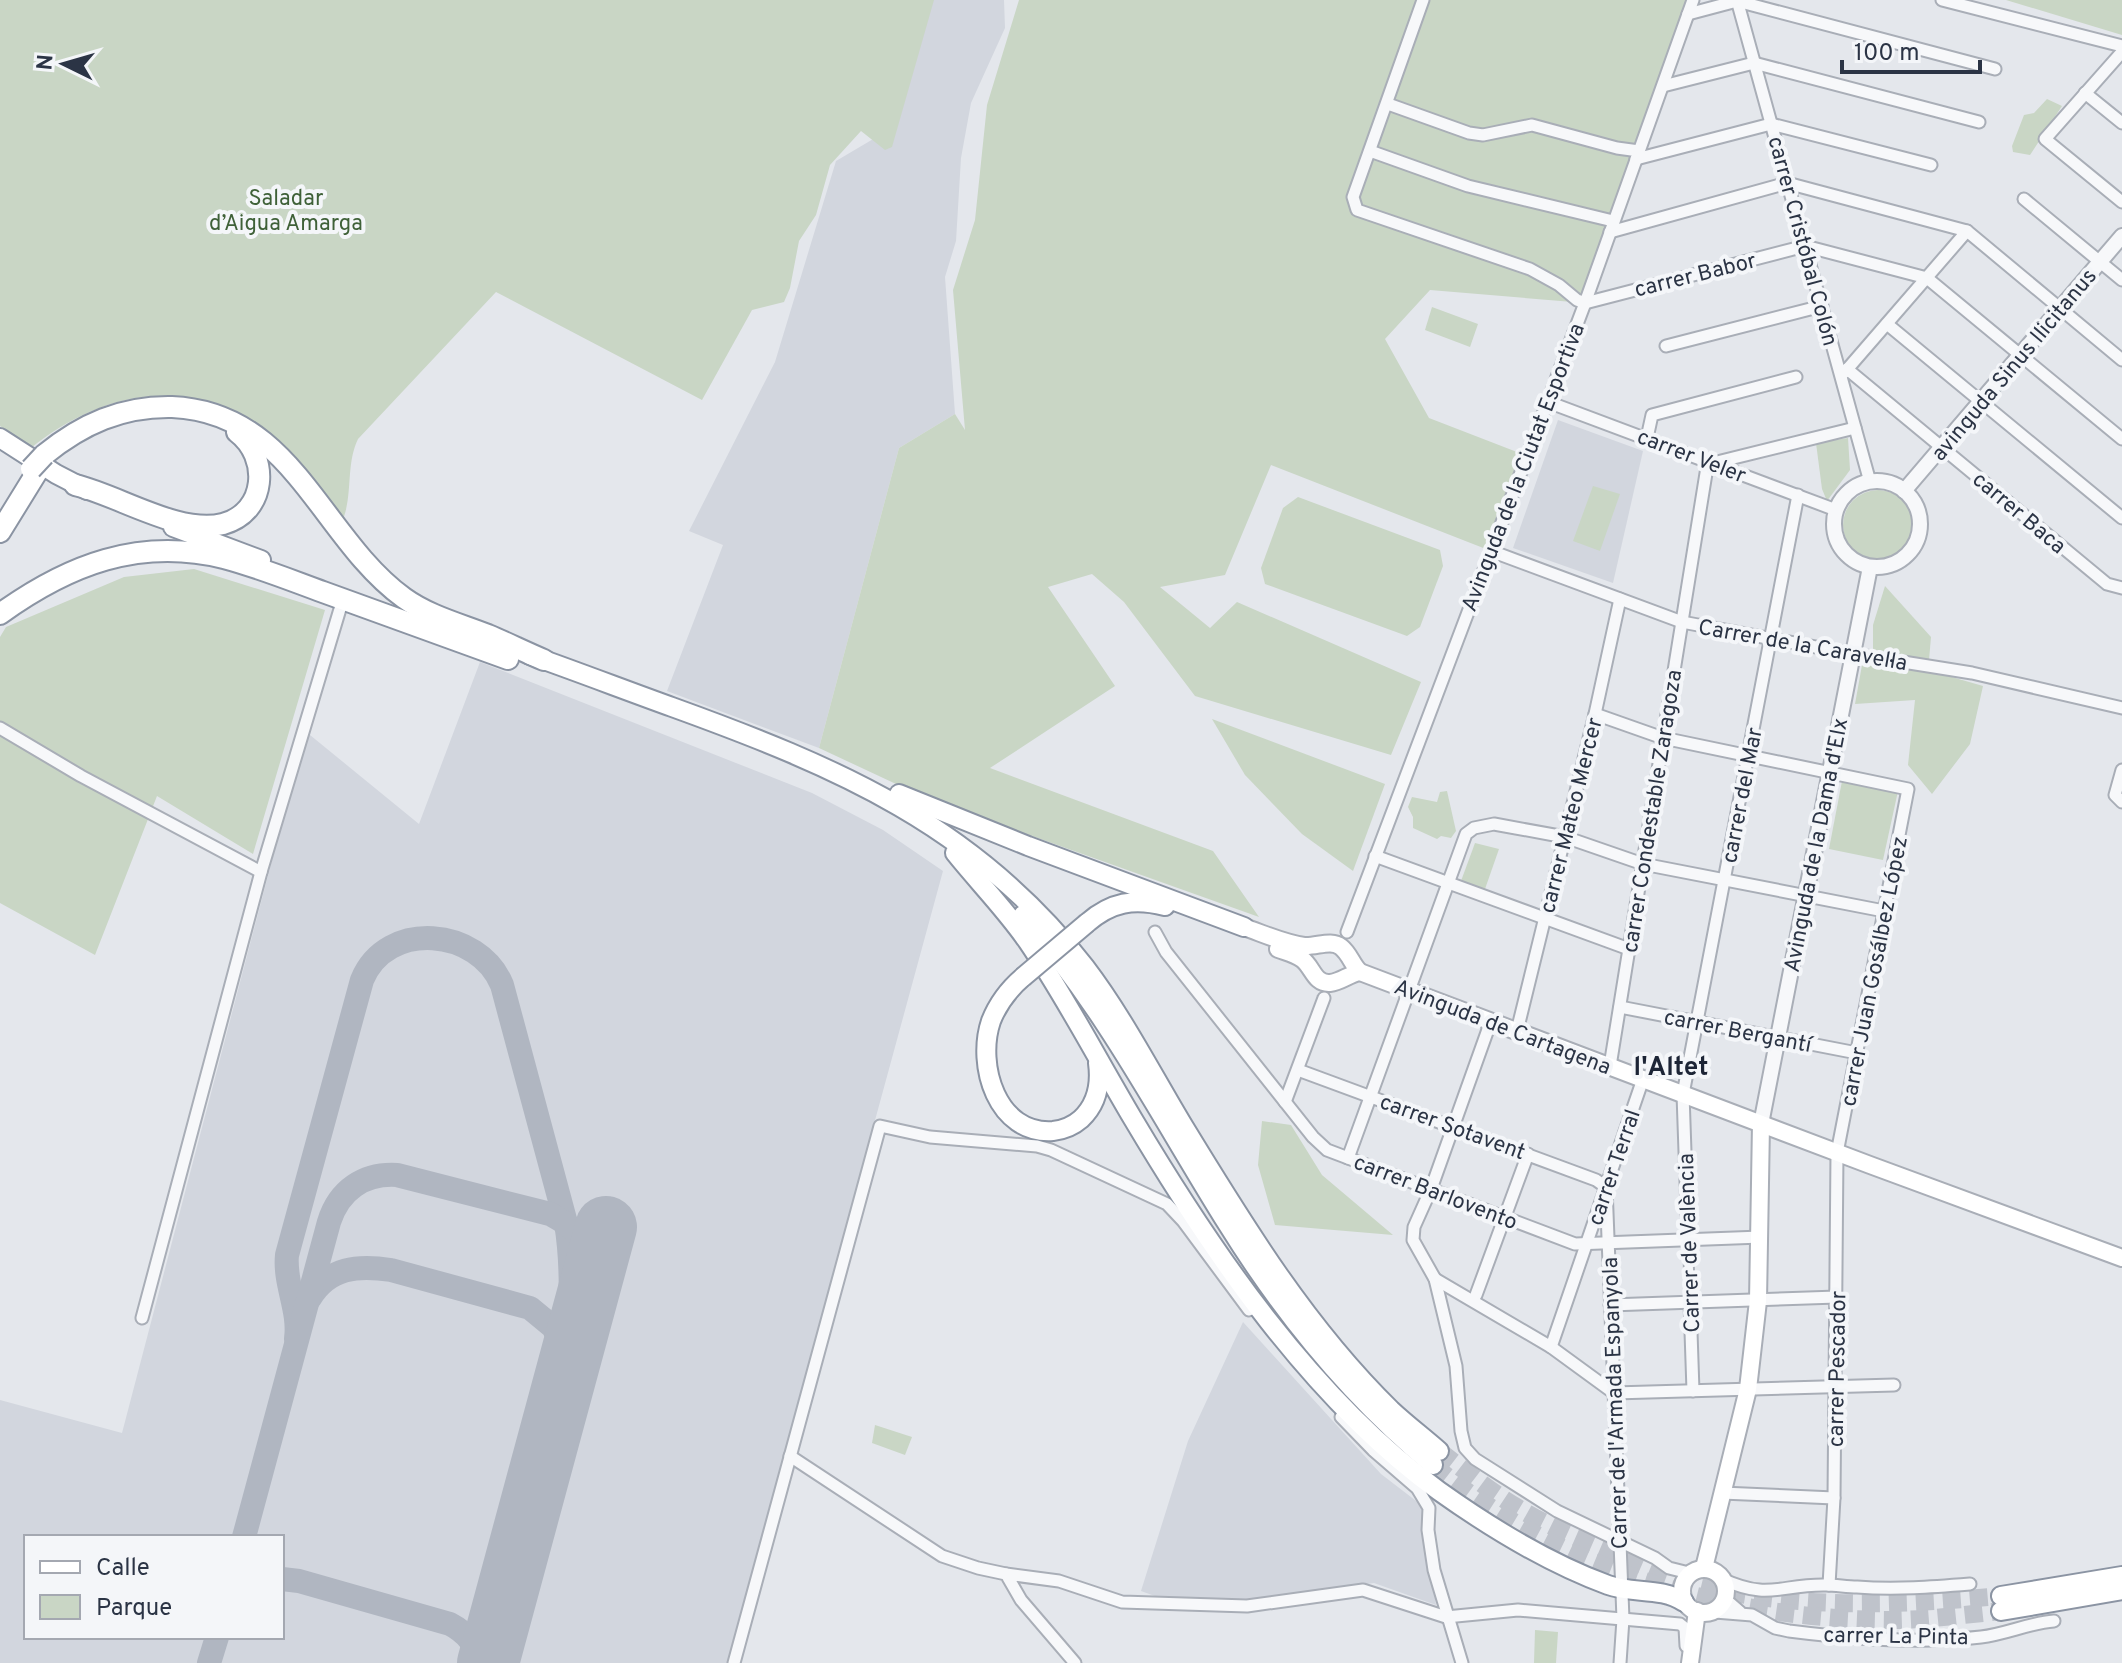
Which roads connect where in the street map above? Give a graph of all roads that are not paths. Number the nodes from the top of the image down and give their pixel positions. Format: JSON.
{"nodes":[{"id":1,"x":1423,"y":0,"type":"edge"},
{"id":2,"x":1693,"y":0,"type":"edge"},
{"id":3,"x":1942,"y":0,"type":"edge"},
{"id":4,"x":1737,"y":1,"type":"edge"},
{"id":5,"x":1688,"y":14,"type":"junction"},
{"id":6,"x":2122,"y":49,"type":"edge"},
{"id":7,"x":1754,"y":63,"type":"junction"},
{"id":8,"x":1995,"y":69,"type":"dead end"},
{"id":9,"x":1663,"y":86,"type":"junction"},
{"id":10,"x":2085,"y":93,"type":"junction"},
{"id":11,"x":1388,"y":104,"type":"junction"},
{"id":12,"x":1979,"y":122,"type":"dead end"},
{"id":13,"x":2122,"y":123,"type":"edge"},
{"id":14,"x":1771,"y":124,"type":"junction"},
{"id":15,"x":1370,"y":151,"type":"junction"},
{"id":16,"x":1638,"y":155,"type":"junction"},
{"id":17,"x":1931,"y":165,"type":"dead end"},
{"id":18,"x":1787,"y":183,"type":"junction"},
{"id":19,"x":2024,"y":199,"type":"dead end"},
{"id":20,"x":2122,"y":202,"type":"edge"},
{"id":21,"x":1612,"y":226,"type":"junction"},
{"id":22,"x":1967,"y":231,"type":"junction"},
{"id":23,"x":2122,"y":236,"type":"edge"},
{"id":24,"x":1805,"y":246,"type":"junction"},
{"id":25,"x":2100,"y":262,"type":"junction"},
{"id":26,"x":1927,"y":278,"type":"junction"},
{"id":27,"x":2122,"y":280,"type":"edge"},
{"id":28,"x":1585,"y":303,"type":"junction"},
{"id":29,"x":1822,"y":306,"type":"junction"},
{"id":30,"x":2060,"y":309,"type":"junction"},
{"id":31,"x":1887,"y":324,"type":"junction"},
{"id":32,"x":1666,"y":346,"type":"dead end"},
{"id":33,"x":2021,"y":355,"type":"junction"},
{"id":34,"x":2122,"y":360,"type":"edge"},
{"id":35,"x":1844,"y":373,"type":"junction"},
{"id":36,"x":1796,"y":377,"type":"dead end"},
{"id":37,"x":1548,"y":402,"type":"junction"},
{"id":38,"x":1981,"y":402,"type":"junction"},
{"id":39,"x":1855,"y":428,"type":"junction"},
{"id":40,"x":0,"y":438,"type":"edge"},
{"id":41,"x":1647,"y":438,"type":"junction"},
{"id":42,"x":2122,"y":439,"type":"edge"},
{"id":43,"x":1942,"y":448,"type":"junction"},
{"id":44,"x":1710,"y":462,"type":"junction"},
{"id":45,"x":40,"y":464,"type":"junction"},
{"id":46,"x":1870,"y":482,"type":"junction"},
{"id":47,"x":75,"y":485,"type":"junction"},
{"id":48,"x":1904,"y":491,"type":"junction"},
{"id":49,"x":1798,"y":495,"type":"junction"},
{"id":50,"x":1836,"y":510,"type":"junction"},
{"id":51,"x":0,"y":518,"type":"edge"},
{"id":52,"x":2122,"y":518,"type":"edge"},
{"id":53,"x":0,"y":532,"type":"edge"},
{"id":54,"x":1491,"y":551,"type":"junction"},
{"id":55,"x":1870,"y":567,"type":"junction"},
{"id":56,"x":2122,"y":588,"type":"edge"},
{"id":57,"x":1620,"y":599,"type":"junction"},
{"id":58,"x":353,"y":602,"type":"junction"},
{"id":59,"x":392,"y":609,"type":"junction"},
{"id":60,"x":0,"y":614,"type":"edge"},
{"id":61,"x":1682,"y":622,"type":"junction"},
{"id":62,"x":1771,"y":639,"type":"junction"},
{"id":63,"x":1853,"y":654,"type":"junction"},
{"id":64,"x":508,"y":659,"type":"junction"},
{"id":65,"x":544,"y":660,"type":"junction"},
{"id":66,"x":2122,"y":708,"type":"edge"},
{"id":67,"x":1595,"y":714,"type":"junction"},
{"id":68,"x":0,"y":728,"type":"edge"},
{"id":69,"x":1663,"y":738,"type":"junction"},
{"id":70,"x":1749,"y":756,"type":"junction"},
{"id":71,"x":2122,"y":770,"type":"edge"},
{"id":72,"x":1830,"y":772,"type":"junction"},
{"id":73,"x":843,"y":775,"type":"junction"},
{"id":74,"x":2122,"y":802,"type":"edge"},
{"id":75,"x":1565,"y":837,"type":"junction"},
{"id":76,"x":955,"y":853,"type":"junction"},
{"id":77,"x":1375,"y":856,"type":"junction"},
{"id":78,"x":1643,"y":864,"type":"junction"},
{"id":79,"x":261,"y":872,"type":"junction"},
{"id":80,"x":1725,"y":880,"type":"junction"},
{"id":81,"x":1449,"y":884,"type":"junction"},
{"id":82,"x":1805,"y":896,"type":"junction"},
{"id":83,"x":1884,"y":911,"type":"junction"},
{"id":84,"x":1545,"y":918,"type":"junction"},
{"id":85,"x":1236,"y":928,"type":"junction"},
{"id":86,"x":1155,"y":932,"type":"dead end"},
{"id":87,"x":1347,"y":932,"type":"junction"},
{"id":88,"x":1326,"y":944,"type":"junction"},
{"id":89,"x":1629,"y":949,"type":"junction"},
{"id":90,"x":1338,"y":970,"type":"junction"},
{"id":91,"x":1409,"y":990,"type":"junction"},
{"id":92,"x":1620,"y":1007,"type":"junction"},
{"id":93,"x":1491,"y":1021,"type":"junction"},
{"id":94,"x":1698,"y":1022,"type":"junction"},
{"id":95,"x":1517,"y":1031,"type":"junction"},
{"id":96,"x":1776,"y":1037,"type":"junction"},
{"id":97,"x":1857,"y":1053,"type":"junction"},
{"id":98,"x":1097,"y":1056,"type":"junction"},
{"id":99,"x":1610,"y":1066,"type":"junction"},
{"id":100,"x":1297,"y":1074,"type":"junction"},
{"id":101,"x":1643,"y":1079,"type":"junction"},
{"id":102,"x":1270,"y":1083,"type":"junction"},
{"id":103,"x":1683,"y":1094,"type":"junction"},
{"id":104,"x":1370,"y":1095,"type":"junction"},
{"id":105,"x":1285,"y":1102,"type":"junction"},
{"id":106,"x":1761,"y":1124,"type":"junction"},
{"id":107,"x":1454,"y":1126,"type":"junction"},
{"id":108,"x":1837,"y":1153,"type":"junction"},
{"id":109,"x":1528,"y":1154,"type":"junction"},
{"id":110,"x":1348,"y":1158,"type":"junction"},
{"id":111,"x":1606,"y":1187,"type":"junction"},
{"id":112,"x":1431,"y":1189,"type":"junction"},
{"id":113,"x":1505,"y":1217,"type":"junction"},
{"id":114,"x":1761,"y":1237,"type":"junction"},
{"id":115,"x":1688,"y":1239,"type":"junction"},
{"id":116,"x":1607,"y":1242,"type":"junction"},
{"id":117,"x":1586,"y":1244,"type":"junction"},
{"id":118,"x":2122,"y":1258,"type":"edge"},
{"id":119,"x":1435,"y":1279,"type":"junction"},
{"id":120,"x":1476,"y":1295,"type":"dead end"},
{"id":121,"x":1837,"y":1297,"type":"junction"},
{"id":122,"x":1758,"y":1301,"type":"junction"},
{"id":123,"x":1690,"y":1302,"type":"junction"},
{"id":124,"x":1610,"y":1305,"type":"junction"},
{"id":125,"x":142,"y":1318,"type":"dead end"},
{"id":126,"x":1551,"y":1347,"type":"junction"},
{"id":127,"x":1894,"y":1385,"type":"dead end"},
{"id":128,"x":1835,"y":1387,"type":"junction"},
{"id":129,"x":1748,"y":1389,"type":"junction"},
{"id":130,"x":1693,"y":1391,"type":"junction"},
{"id":131,"x":1614,"y":1393,"type":"junction"},
{"id":132,"x":790,"y":1456,"type":"junction"},
{"id":133,"x":1722,"y":1493,"type":"junction"},
{"id":134,"x":1834,"y":1498,"type":"junction"},
{"id":135,"x":1620,"y":1542,"type":"junction"},
{"id":136,"x":1697,"y":1570,"type":"junction"},
{"id":137,"x":1006,"y":1574,"type":"junction"},
{"id":138,"x":2122,"y":1576,"type":"edge"},
{"id":139,"x":1722,"y":1579,"type":"junction"},
{"id":140,"x":1970,"y":1584,"type":"dead end"},
{"id":141,"x":1829,"y":1585,"type":"junction"},
{"id":142,"x":1622,"y":1590,"type":"junction"},
{"id":143,"x":2122,"y":1590,"type":"edge"},
{"id":144,"x":1720,"y":1605,"type":"junction"},
{"id":145,"x":1690,"y":1607,"type":"junction"},
{"id":146,"x":1446,"y":1617,"type":"junction"},
{"id":147,"x":1623,"y":1619,"type":"junction"},
{"id":148,"x":2054,"y":1621,"type":"dead end"},
{"id":149,"x":734,"y":1663,"type":"edge"},
{"id":150,"x":1075,"y":1663,"type":"edge"},
{"id":151,"x":1462,"y":1663,"type":"edge"},
{"id":152,"x":1620,"y":1663,"type":"edge"},
{"id":153,"x":1688,"y":1663,"type":"edge"}],
"edges":[{"from":1,"to":11,"type":"street"},
{"from":2,"to":5,"type":"street","name":"Avinguda de la Ciutat Esportiva"},
{"from":3,"to":6,"type":"street"},
{"from":4,"to":5,"type":"street"},
{"from":4,"to":7,"type":"street","name":"carrer Cristóbal Colón"},
{"from":4,"to":8,"type":"street"},
{"from":5,"to":9,"type":"street","name":"Avinguda de la Ciutat Esportiva"},
{"from":6,"to":10,"type":"street"},
{"from":7,"to":9,"type":"street"},
{"from":7,"to":12,"type":"street"},
{"from":7,"to":14,"type":"street","name":"carrer Cristóbal Colón"},
{"from":9,"to":16,"type":"street","name":"Avinguda de la Ciutat Esportiva"},
{"from":10,"to":13,"type":"street"},
{"from":10,"to":20,"type":"street"},
{"from":11,"to":15,"type":"street"},
{"from":11,"to":16,"type":"street"},
{"from":14,"to":16,"type":"street"},
{"from":14,"to":17,"type":"street"},
{"from":14,"to":18,"type":"street","name":"carrer Cristóbal Colón"},
{"from":15,"to":21,"type":"street"},
{"from":15,"to":28,"type":"street"},
{"from":16,"to":21,"type":"street","name":"Avinguda de la Ciutat Esportiva"},
{"from":18,"to":21,"type":"street"},
{"from":18,"to":22,"type":"street"},
{"from":18,"to":24,"type":"street","name":"carrer Cristóbal Colón"},
{"from":19,"to":25,"type":"street"},
{"from":21,"to":28,"type":"street","name":"Avinguda de la Ciutat Esportiva"},
{"from":22,"to":26,"type":"street"},
{"from":22,"to":30,"type":"street"},
{"from":23,"to":25,"type":"street","name":"avinguda Sinus Ilicitanus"},
{"from":24,"to":26,"type":"street"},
{"from":24,"to":28,"type":"street","name":"carrer Babor"},
{"from":24,"to":29,"type":"street","name":"carrer Cristóbal Colón"},
{"from":25,"to":27,"type":"street"},
{"from":25,"to":30,"type":"street","name":"avinguda Sinus Ilicitanus"},
{"from":26,"to":31,"type":"street"},
{"from":26,"to":33,"type":"street"},
{"from":28,"to":37,"type":"street","name":"Avinguda de la Ciutat Esportiva"},
{"from":29,"to":32,"type":"street"},
{"from":29,"to":35,"type":"street","name":"carrer Cristóbal Colón"},
{"from":30,"to":33,"type":"street","name":"avinguda Sinus Ilicitanus"},
{"from":30,"to":34,"type":"street"},
{"from":31,"to":35,"type":"street"},
{"from":31,"to":38,"type":"street"},
{"from":33,"to":38,"type":"street","name":"avinguda Sinus Ilicitanus"},
{"from":33,"to":42,"type":"street"},
{"from":35,"to":39,"type":"street","name":"carrer Cristóbal Colón"},
{"from":35,"to":43,"type":"street","name":"carrer Baca"},
{"from":36,"to":41,"type":"street"},
{"from":37,"to":41,"type":"street","name":"carrer Veler"},
{"from":37,"to":54,"type":"street","name":"Avinguda de la Ciutat Esportiva"},
{"from":38,"to":43,"type":"street","name":"avinguda Sinus Ilicitanus"},
{"from":38,"to":52,"type":"street"},
{"from":39,"to":44,"type":"street"},
{"from":39,"to":46,"type":"street","name":"carrer Cristóbal Colón"},
{"from":40,"to":47,"type":"highway"},
{"from":41,"to":44,"type":"street","name":"carrer Veler"},
{"from":43,"to":48,"type":"street","name":"avinguda Sinus Ilicitanus"},
{"from":43,"to":56,"type":"street","name":"carrer Baca"},
{"from":44,"to":49,"type":"street","name":"carrer Veler"},
{"from":44,"to":61,"type":"street","name":"carrer Condestable Zaragoza"},
{"from":45,"to":47,"type":"highway"},
{"from":45,"to":51,"type":"highway"},
{"from":45,"to":53,"type":"highway"},
{"from":45,"to":65,"type":"highway"},
{"from":46,"to":48,"type":"street"},
{"from":46,"to":50,"type":"street"},
{"from":47,"to":59,"type":"highway"},
{"from":48,"to":55,"type":"street"},
{"from":49,"to":50,"type":"street","name":"carrer Veler"},
{"from":49,"to":62,"type":"street","name":"carrer del Mar"},
{"from":50,"to":55,"type":"street"},
{"from":54,"to":57,"type":"street","name":"Carrer de la Caravel·la"},
{"from":54,"to":77,"type":"street","name":"Avinguda de la Ciutat Esportiva"},
{"from":55,"to":63,"type":"street","name":"Avinguda de la Dama d'Elx"},
{"from":57,"to":61,"type":"street","name":"Carrer de la Caravel·la"},
{"from":57,"to":67,"type":"street","name":"carrer Mateo Mercer"},
{"from":58,"to":60,"type":"highway"},
{"from":58,"to":64,"type":"highway"},
{"from":58,"to":79,"type":"street"},
{"from":59,"to":64,"type":"highway"},
{"from":59,"to":65,"type":"highway"},
{"from":61,"to":62,"type":"street","name":"Carrer de la Caravel·la"},
{"from":61,"to":69,"type":"street","name":"carrer Condestable Zaragoza"},
{"from":62,"to":63,"type":"street","name":"Carrer de la Caravel·la"},
{"from":62,"to":70,"type":"street","name":"carrer del Mar"},
{"from":63,"to":66,"type":"street","name":"Carrer de la Caravel·la"},
{"from":63,"to":72,"type":"street","name":"Avinguda de la Dama d'Elx"},
{"from":64,"to":76,"type":"highway"},
{"from":65,"to":73,"type":"highway"},
{"from":67,"to":69,"type":"street"},
{"from":67,"to":75,"type":"street","name":"carrer Mateo Mercer"},
{"from":68,"to":79,"type":"street"},
{"from":69,"to":70,"type":"street"},
{"from":69,"to":78,"type":"street","name":"carrer Condestable Zaragoza"},
{"from":70,"to":72,"type":"street"},
{"from":70,"to":80,"type":"street","name":"carrer del Mar"},
{"from":71,"to":74,"type":"street"},
{"from":72,"to":82,"type":"street","name":"Avinguda de la Dama d'Elx"},
{"from":72,"to":83,"type":"street","name":"carrer Juan Gosálbez López"},
{"from":73,"to":76,"type":"highway"},
{"from":73,"to":85,"type":"highway"},
{"from":75,"to":78,"type":"street"},
{"from":75,"to":81,"type":"street"},
{"from":75,"to":84,"type":"street","name":"carrer Mateo Mercer"},
{"from":76,"to":98,"type":"highway"},
{"from":77,"to":81,"type":"street"},
{"from":77,"to":87,"type":"street","name":"Avinguda de la Ciutat Esportiva"},
{"from":78,"to":80,"type":"street"},
{"from":78,"to":89,"type":"street","name":"carrer Condestable Zaragoza"},
{"from":79,"to":125,"type":"street"},
{"from":80,"to":82,"type":"street"},
{"from":80,"to":94,"type":"street","name":"carrer del Mar"},
{"from":81,"to":84,"type":"street"},
{"from":81,"to":91,"type":"street"},
{"from":82,"to":83,"type":"street"},
{"from":82,"to":96,"type":"street","name":"Avinguda de la Dama d'Elx"},
{"from":83,"to":97,"type":"street","name":"carrer Juan Gosálbez López"},
{"from":84,"to":89,"type":"street"},
{"from":84,"to":95,"type":"street","name":"carrer Mateo Mercer"},
{"from":85,"to":88,"type":"main road"},
{"from":85,"to":90,"type":"main road"},
{"from":85,"to":98,"type":"highway","bridge":true},
{"from":86,"to":102,"type":"street","name":"carrer Barlovento"},
{"from":87,"to":88,"type":"street"},
{"from":87,"to":90,"type":"street"},
{"from":88,"to":90,"type":"main road"},
{"from":88,"to":90,"type":"main road"},
{"from":89,"to":92,"type":"street","name":"carrer Condestable Zaragoza"},
{"from":90,"to":91,"type":"main road","name":"Avinguda de Cartagena"},
{"from":90,"to":100,"type":"street"},
{"from":91,"to":93,"type":"main road","name":"Avinguda de Cartagena"},
{"from":91,"to":104,"type":"street"},
{"from":92,"to":94,"type":"street","name":"carrer Bergantí"},
{"from":92,"to":99,"type":"street","name":"carrer Condestable Zaragoza"},
{"from":93,"to":95,"type":"main road","name":"Avinguda de Cartagena"},
{"from":93,"to":107,"type":"street"},
{"from":94,"to":96,"type":"street","name":"carrer Bergantí"},
{"from":94,"to":103,"type":"street","name":"carrer del Mar"},
{"from":95,"to":99,"type":"main road","name":"Avinguda de Cartagena"},
{"from":96,"to":97,"type":"street","name":"carrer Bergantí"},
{"from":96,"to":106,"type":"street","name":"Avinguda de la Dama d'Elx"},
{"from":97,"to":108,"type":"street","name":"carrer Juan Gosálbez López"},
{"from":98,"to":142,"type":"highway"},
{"from":99,"to":101,"type":"main road","name":"Avinguda de Cartagena"},
{"from":100,"to":102,"type":"street"},
{"from":100,"to":104,"type":"street","name":"carrer Sotavent"},
{"from":100,"to":105,"type":"street"},
{"from":101,"to":103,"type":"main road","name":"Avinguda de Cartagena"},
{"from":101,"to":111,"type":"street","name":"carrer Terral"},
{"from":102,"to":105,"type":"street","name":"carrer Barlovento"},
{"from":103,"to":106,"type":"main road","name":"Avinguda de Cartagena"},
{"from":103,"to":115,"type":"street","name":"Carrer de València"},
{"from":104,"to":107,"type":"street","name":"carrer Sotavent"},
{"from":104,"to":110,"type":"street"},
{"from":105,"to":110,"type":"street","name":"carrer Barlovento"},
{"from":106,"to":108,"type":"main road","name":"Avinguda de Cartagena"},
{"from":106,"to":114,"type":"main road"},
{"from":107,"to":109,"type":"street","name":"carrer Sotavent"},
{"from":107,"to":112,"type":"street"},
{"from":108,"to":118,"type":"main road","name":"Avinguda de Cartagena"},
{"from":108,"to":121,"type":"street","name":"carrer Pescador"},
{"from":109,"to":111,"type":"street","name":"carrer Sotavent"},
{"from":109,"to":113,"type":"street"},
{"from":110,"to":112,"type":"street","name":"carrer Barlovento"},
{"from":111,"to":116,"type":"street","name":"Carrer de l'Armada Espanyola"},
{"from":111,"to":117,"type":"street","name":"carrer Terral"},
{"from":112,"to":113,"type":"street","name":"carrer Barlovento"},
{"from":112,"to":119,"type":"street"},
{"from":113,"to":117,"type":"street","name":"carrer Barlovento"},
{"from":113,"to":120,"type":"street"},
{"from":114,"to":115,"type":"street","name":"carrer Barlovento"},
{"from":114,"to":122,"type":"main road"},
{"from":115,"to":116,"type":"street","name":"carrer Barlovento"},
{"from":115,"to":123,"type":"street","name":"Carrer de València"},
{"from":116,"to":117,"type":"street","name":"carrer Barlovento"},
{"from":116,"to":124,"type":"street","name":"Carrer de l'Armada Espanyola"},
{"from":117,"to":126,"type":"street","name":"carrer Terral"},
{"from":119,"to":126,"type":"street"},
{"from":119,"to":135,"type":"street"},
{"from":121,"to":122,"type":"street"},
{"from":121,"to":128,"type":"street","name":"carrer Pescador"},
{"from":122,"to":123,"type":"street"},
{"from":122,"to":129,"type":"main road"},
{"from":123,"to":124,"type":"street"},
{"from":123,"to":130,"type":"street","name":"Carrer de València"},
{"from":124,"to":131,"type":"street","name":"Carrer de l'Armada Espanyola"},
{"from":126,"to":131,"type":"street"},
{"from":127,"to":128,"type":"street"},
{"from":128,"to":129,"type":"street"},
{"from":128,"to":134,"type":"street","name":"carrer Pescador"},
{"from":129,"to":130,"type":"street"},
{"from":129,"to":133,"type":"main road"},
{"from":130,"to":131,"type":"street"},
{"from":131,"to":135,"type":"street","name":"Carrer de l'Armada Espanyola"},
{"from":132,"to":137,"type":"street"},
{"from":132,"to":146,"type":"street"},
{"from":132,"to":149,"type":"street"},
{"from":133,"to":134,"type":"street"},
{"from":133,"to":136,"type":"main road"},
{"from":134,"to":141,"type":"street","name":"carrer Pescador"},
{"from":135,"to":136,"type":"street"},
{"from":135,"to":142,"type":"street","name":"Carrer de l'Armada Espanyola"},
{"from":136,"to":139,"type":"main road"},
{"from":136,"to":145,"type":"main road"},
{"from":137,"to":146,"type":"street"},
{"from":137,"to":150,"type":"street"},
{"from":138,"to":143,"type":"highway"},
{"from":139,"to":141,"type":"street"},
{"from":139,"to":144,"type":"main road"},
{"from":140,"to":141,"type":"street"},
{"from":142,"to":145,"type":"highway"},
{"from":142,"to":147,"type":"street","name":"Carrer de l'Armada Espanyola"},
{"from":144,"to":145,"type":"main road"},
{"from":144,"to":148,"type":"street","name":"carrer La Pinta"},
{"from":145,"to":153,"type":"main road"},
{"from":146,"to":147,"type":"street"},
{"from":146,"to":151,"type":"street"},
{"from":147,"to":152,"type":"street","name":"Carrer de l'Armada Espanyola"},
{"from":147,"to":153,"type":"street"}]}
